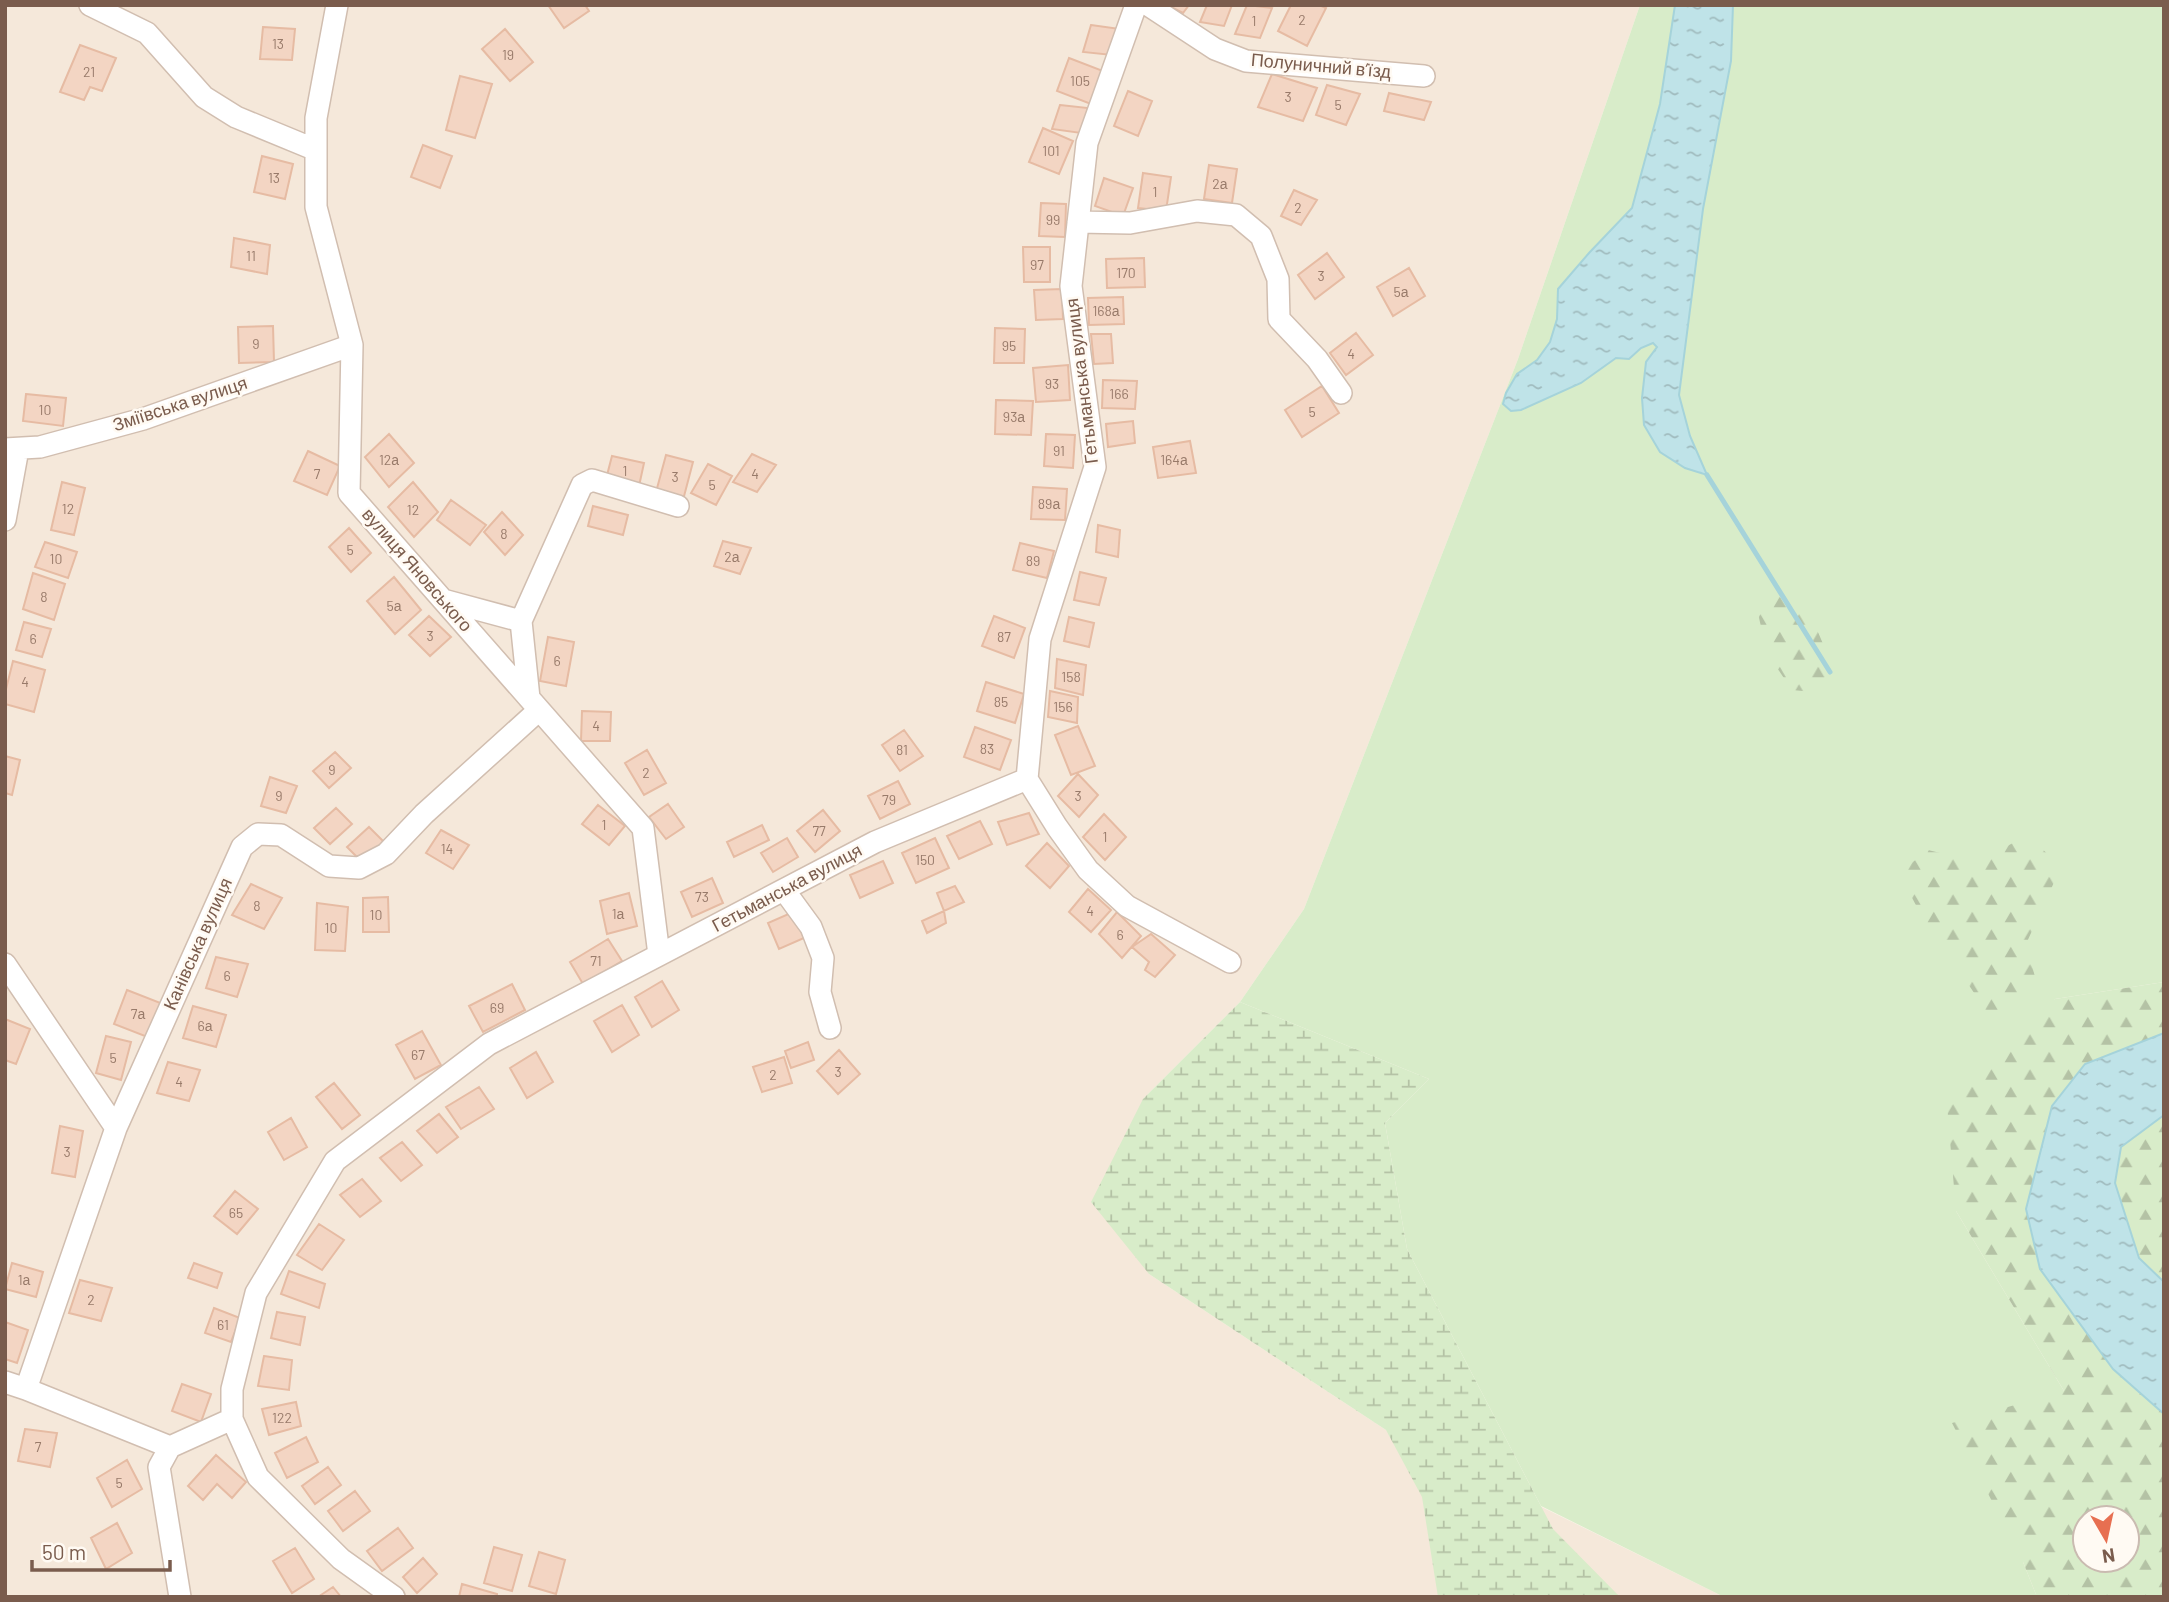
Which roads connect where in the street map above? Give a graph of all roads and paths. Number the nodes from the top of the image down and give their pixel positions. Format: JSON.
{"nodes":[{"id":1,"x":90,"y":5,"type":"edge"},
{"id":2,"x":337,"y":5,"type":"edge"},
{"id":3,"x":1136,"y":5,"type":"edge"},
{"id":4,"x":1148,"y":5,"type":"edge"},
{"id":5,"x":1424,"y":76,"type":"dead end"},
{"id":6,"x":316,"y":150,"type":"junction"},
{"id":7,"x":1078,"y":222,"type":"junction"},
{"id":8,"x":352,"y":345,"type":"junction"},
{"id":9,"x":1341,"y":393,"type":"dead end"},
{"id":10,"x":11,"y":449,"type":"edge"},
{"id":11,"x":678,"y":506,"type":"dead end"},
{"id":12,"x":5,"y":520,"type":"edge"},
{"id":13,"x":443,"y":600,"type":"junction"},
{"id":14,"x":521,"y":621,"type":"junction"},
{"id":15,"x":534,"y":704,"type":"junction"},
{"id":16,"x":1027,"y":779,"type":"junction"},
{"id":17,"x":784,"y":890,"type":"junction"},
{"id":18,"x":659,"y":955,"type":"junction"},
{"id":19,"x":1230,"y":962,"type":"dead end"},
{"id":20,"x":5,"y":964,"type":"edge"},
{"id":21,"x":830,"y":1028,"type":"dead end"},
{"id":22,"x":116,"y":1128,"type":"junction"},
{"id":23,"x":5,"y":1382,"type":"edge"},
{"id":24,"x":26,"y":1389,"type":"junction"},
{"id":25,"x":232,"y":1419,"type":"junction"},
{"id":26,"x":170,"y":1447,"type":"junction"},
{"id":27,"x":180,"y":1596,"type":"edge"},
{"id":28,"x":394,"y":1597,"type":"edge"}],
"edges":[{"from":1,"to":6,"type":"street"},
{"from":2,"to":6,"type":"street","name":"вулиця Яновського"},
{"from":3,"to":7,"type":"street","name":"Гетьманська вулиця"},
{"from":4,"to":5,"type":"street","name":"Полуничний в’їзд"},
{"from":6,"to":8,"type":"street","name":"вулиця Яновського"},
{"from":7,"to":9,"type":"street"},
{"from":7,"to":16,"type":"street","name":"Гетьманська вулиця"},
{"from":8,"to":10,"type":"street","name":"Зміївська вулиця"},
{"from":8,"to":13,"type":"street","name":"вулиця Яновського"},
{"from":10,"to":12,"type":"street"},
{"from":11,"to":14,"type":"street"},
{"from":13,"to":14,"type":"street"},
{"from":13,"to":15,"type":"street","name":"вулиця Яновського"},
{"from":14,"to":15,"type":"street"},
{"from":15,"to":18,"type":"street","name":"вулиця Яновського"},
{"from":15,"to":22,"type":"street","name":"Канівська вулиця"},
{"from":16,"to":17,"type":"street","name":"Гетьманська вулиця"},
{"from":16,"to":19,"type":"street"},
{"from":17,"to":18,"type":"street","name":"Гетьманська вулиця"},
{"from":17,"to":21,"type":"street"},
{"from":18,"to":25,"type":"street","name":"Гетьманська вулиця"},
{"from":20,"to":22,"type":"street"},
{"from":22,"to":24,"type":"street","name":"Канівська вулиця"},
{"from":23,"to":24,"type":"street"},
{"from":24,"to":26,"type":"street"},
{"from":25,"to":26,"type":"street"},
{"from":25,"to":28,"type":"street","name":"Гетьманська вулиця"},
{"from":26,"to":27,"type":"street"}]}
